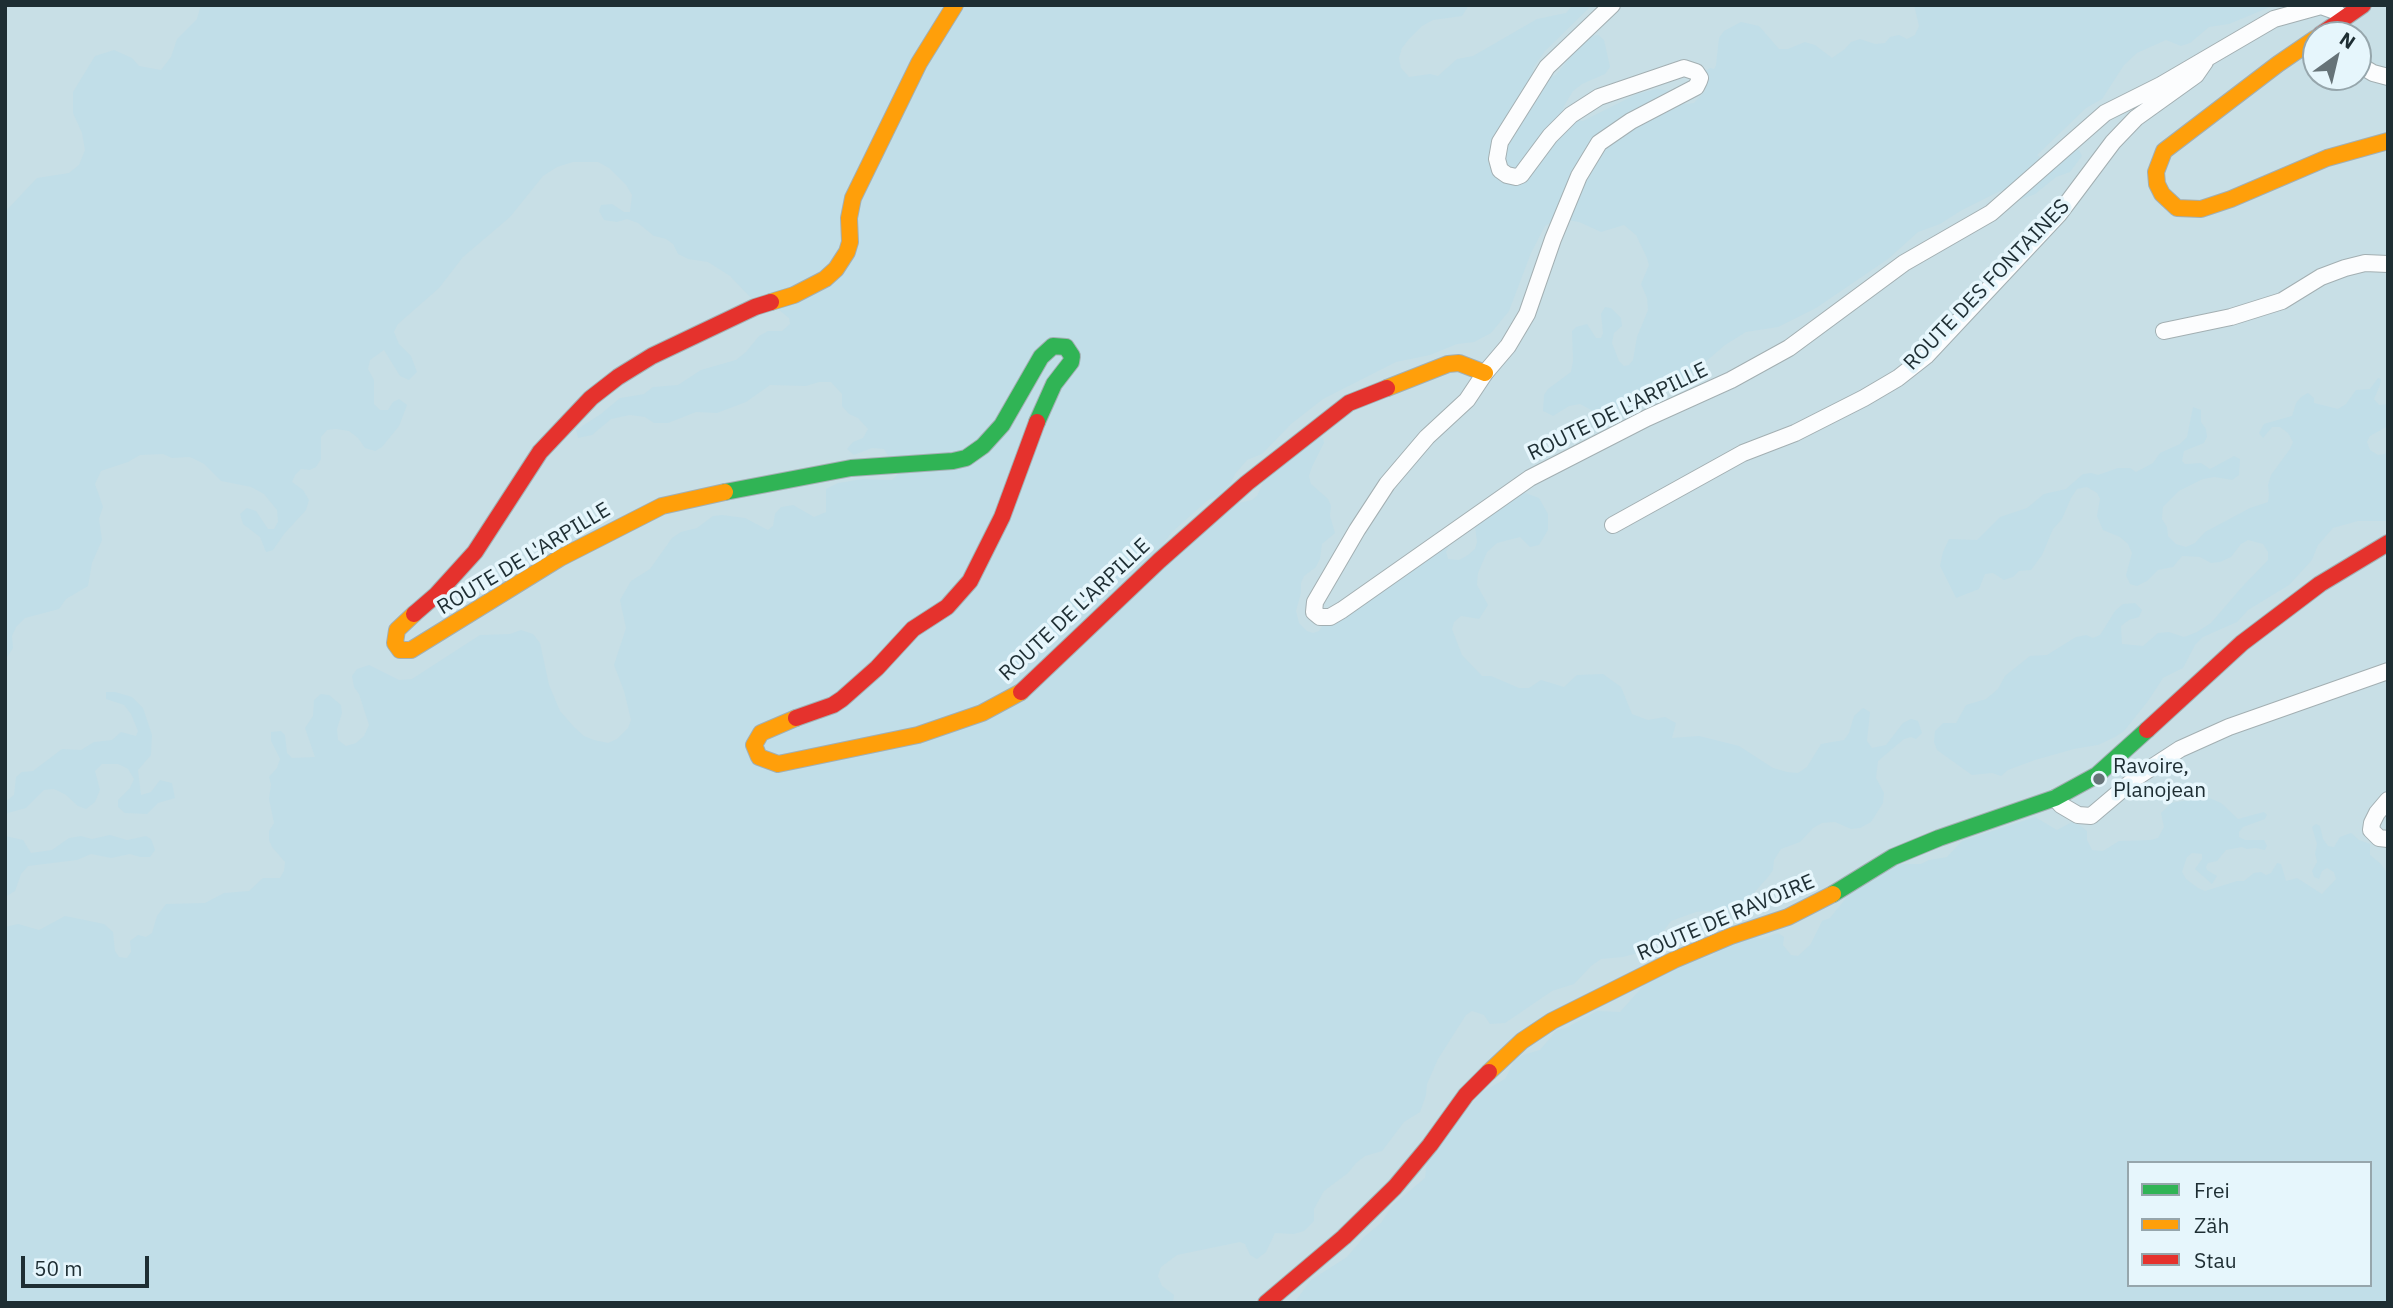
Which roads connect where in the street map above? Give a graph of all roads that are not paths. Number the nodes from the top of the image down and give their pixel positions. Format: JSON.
{"nodes":[{"id":1,"x":955,"y":5,"type":"edge"},
{"id":2,"x":1612,"y":5,"type":"edge"},
{"id":3,"x":2362,"y":5,"type":"edge"},
{"id":4,"x":2343,"y":18,"type":"junction"},
{"id":5,"x":2339,"y":21,"type":"edge"},
{"id":6,"x":2302,"y":49,"type":"edge"},
{"id":7,"x":2210,"y":54,"type":"junction"},
{"id":8,"x":2388,"y":141,"type":"edge"},
{"id":9,"x":2388,"y":264,"type":"edge"},
{"id":10,"x":2164,"y":331,"type":"dead end"},
{"id":11,"x":1485,"y":373,"type":"junction"},
{"id":12,"x":1613,"y":525,"type":"dead end"},
{"id":13,"x":2388,"y":543,"type":"edge"},
{"id":14,"x":2388,"y":671,"type":"edge"},
{"id":15,"x":2055,"y":797,"type":"junction"},
{"id":16,"x":2388,"y":800,"type":"edge"},
{"id":17,"x":2388,"y":839,"type":"edge"},
{"id":18,"x":1266,"y":1303,"type":"edge"}],
"edges":[{"from":1,"to":11,"type":"street","name":"ROUTE DE L'ARPILLE"},
{"from":2,"to":11,"type":"street"},
{"from":3,"to":4,"type":"street"},
{"from":4,"to":5,"type":"street"},
{"from":4,"to":7,"type":"street","name":"ROUTE DE L'ARPILLE"},
{"from":6,"to":8,"type":"street"},
{"from":7,"to":11,"type":"street","name":"ROUTE DE L'ARPILLE"},
{"from":7,"to":12,"type":"street","name":"ROUTE DES FONTAINES"},
{"from":9,"to":10,"type":"street"},
{"from":13,"to":15,"type":"street","name":"ROUTE DE RAVOIRE"},
{"from":14,"to":15,"type":"street"},
{"from":15,"to":18,"type":"street","name":"ROUTE DE RAVOIRE"},
{"from":16,"to":17,"type":"street"}]}
